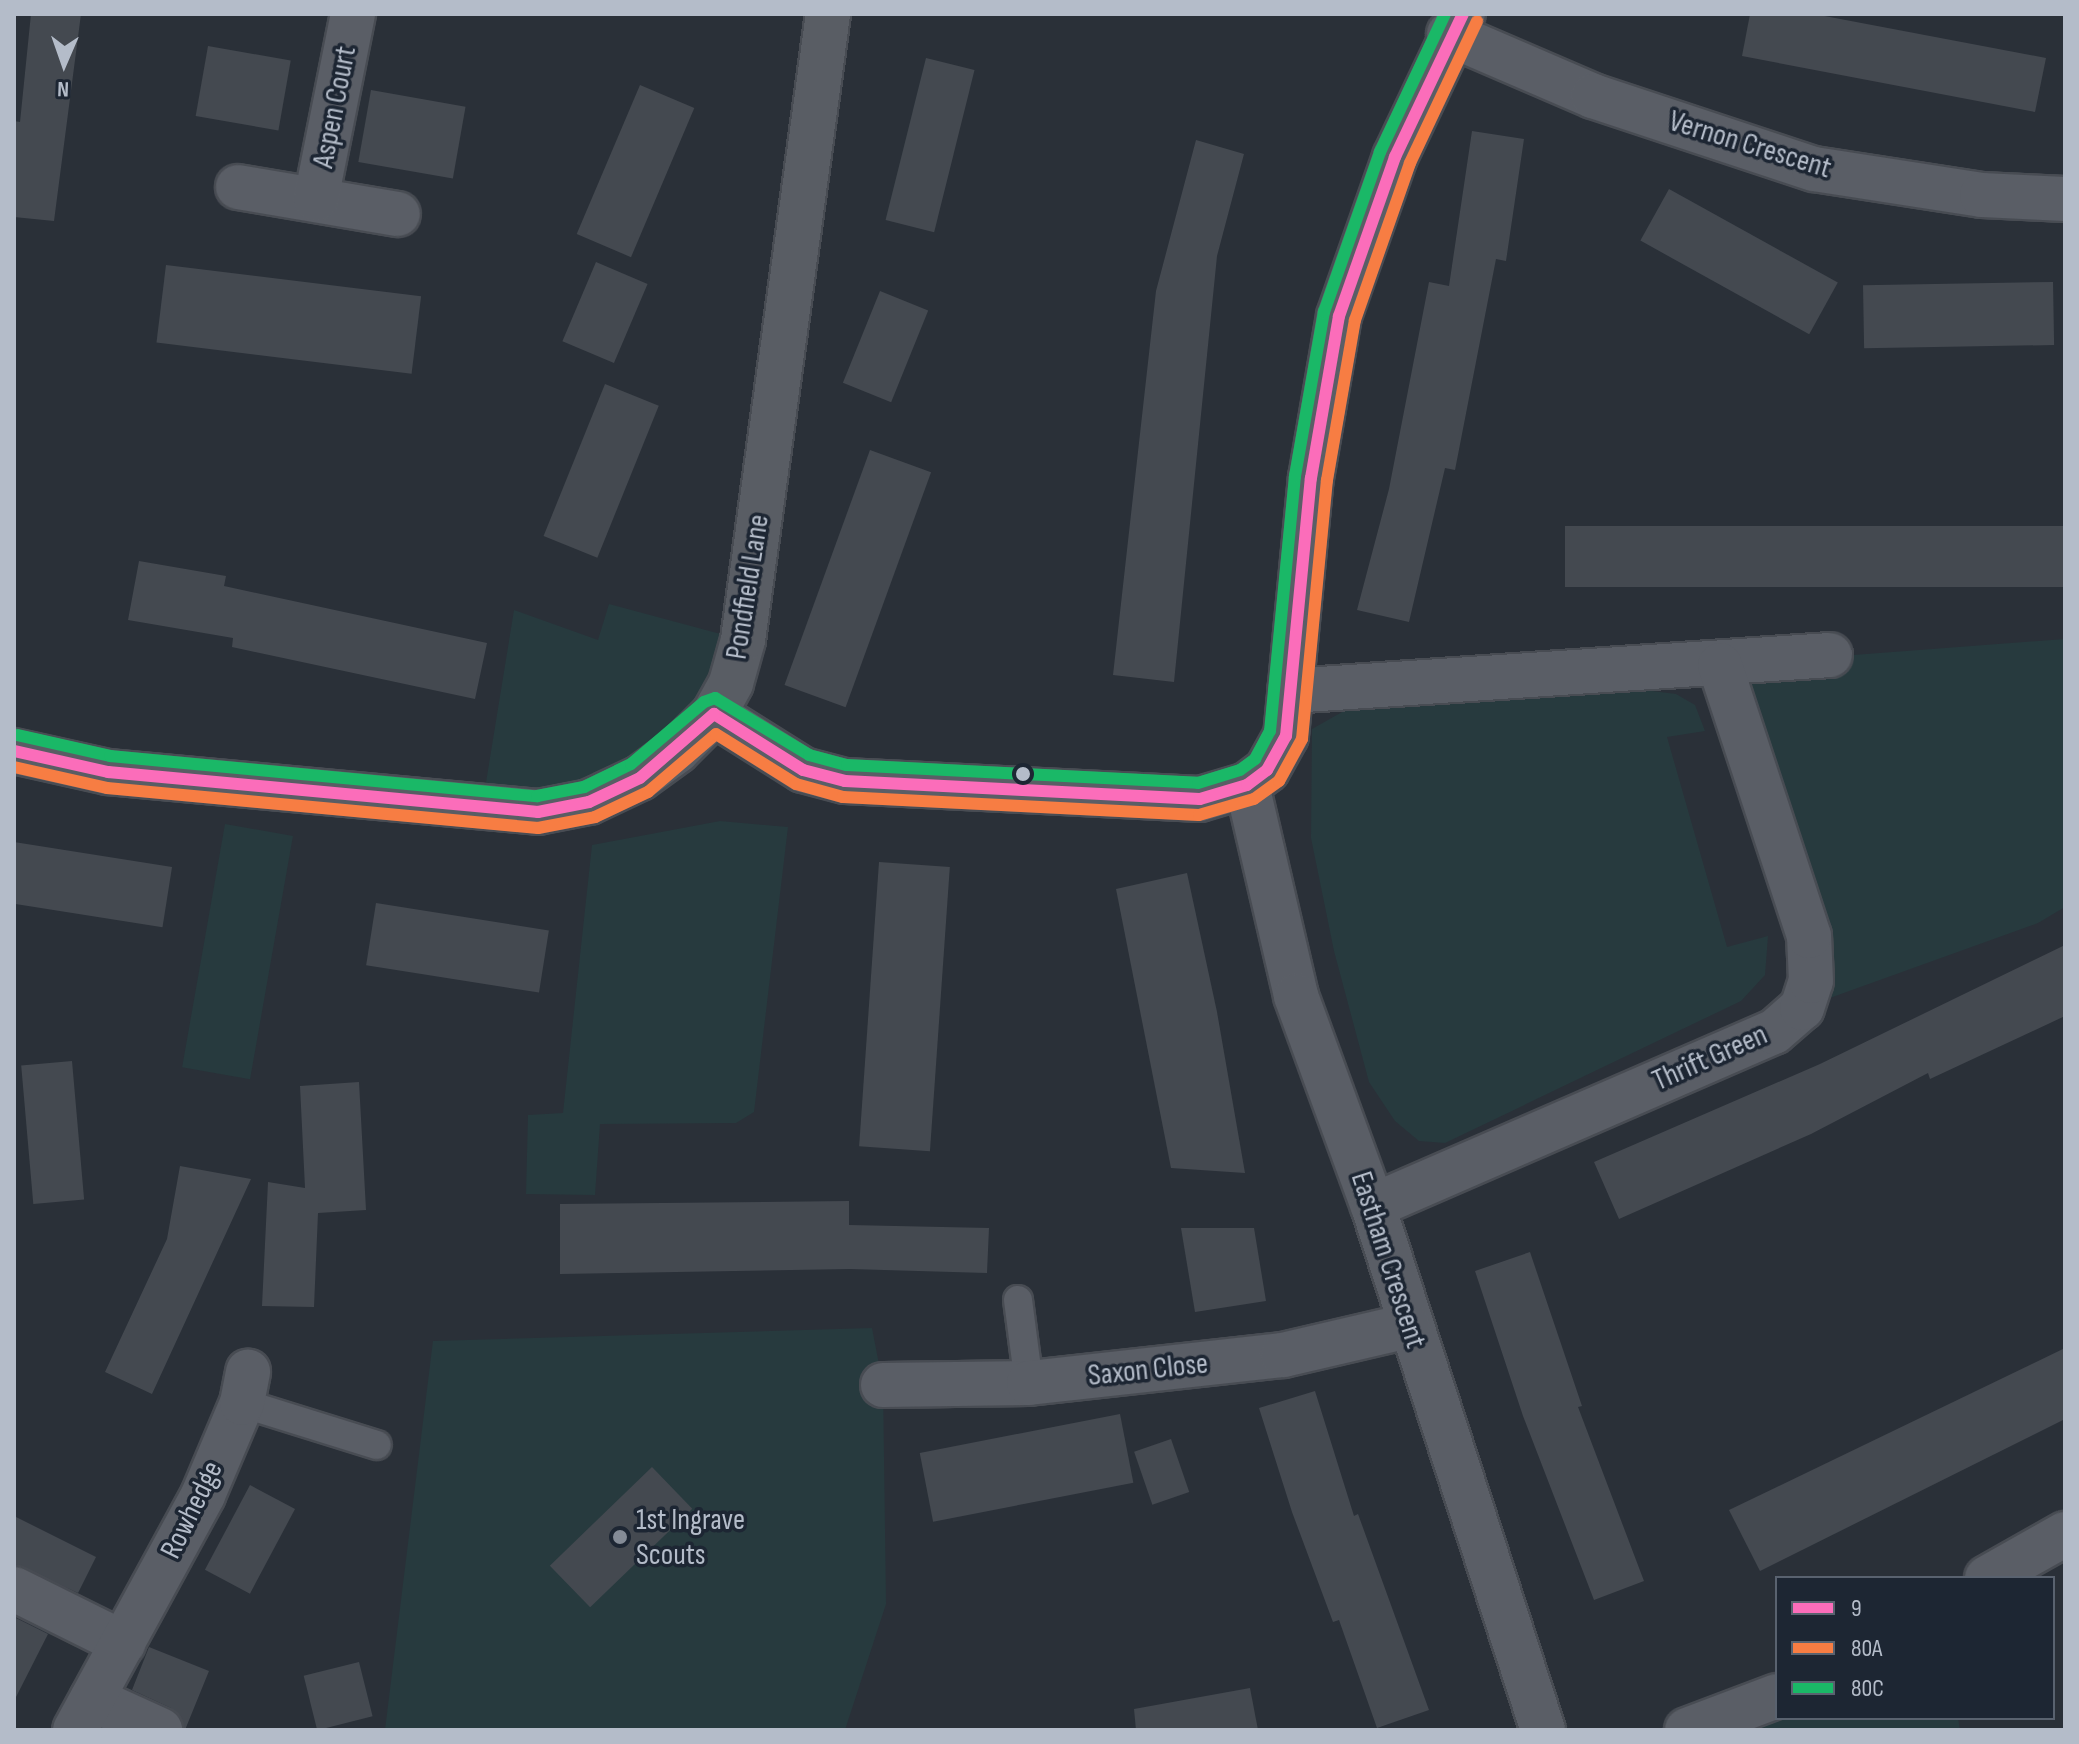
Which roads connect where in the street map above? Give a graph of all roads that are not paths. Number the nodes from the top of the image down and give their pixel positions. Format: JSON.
{"nodes":[{"id":1,"x":353,"y":14,"type":"edge"},
{"id":2,"x":828,"y":14,"type":"edge"},
{"id":3,"x":1456,"y":24,"type":"edge"},
{"id":4,"x":238,"y":187,"type":"dead end"},
{"id":5,"x":316,"y":199,"type":"junction"},
{"id":6,"x":2065,"y":199,"type":"edge"},
{"id":7,"x":398,"y":214,"type":"dead end"},
{"id":8,"x":1830,"y":655,"type":"dead end"},
{"id":9,"x":1720,"y":665,"type":"junction"},
{"id":10,"x":1290,"y":691,"type":"junction"},
{"id":11,"x":714,"y":714,"type":"junction"},
{"id":12,"x":14,"y":751,"type":"edge"},
{"id":13,"x":1247,"y":785,"type":"junction"},
{"id":14,"x":1373,"y":1206,"type":"junction"},
{"id":15,"x":1018,"y":1300,"type":"dead end"},
{"id":16,"x":1408,"y":1326,"type":"junction"},
{"id":17,"x":1029,"y":1383,"type":"junction"},
{"id":18,"x":883,"y":1385,"type":"dead end"},
{"id":19,"x":245,"y":1388,"type":"joint"},
{"id":20,"x":377,"y":1445,"type":"dead end"},
{"id":21,"x":2065,"y":1534,"type":"edge"},
{"id":22,"x":1991,"y":1576,"type":"edge"},
{"id":23,"x":14,"y":1589,"type":"edge"},
{"id":24,"x":123,"y":1643,"type":"junction"},
{"id":25,"x":1775,"y":1697,"type":"edge"},
{"id":26,"x":84,"y":1715,"type":"edge"},
{"id":27,"x":160,"y":1730,"type":"edge"},
{"id":28,"x":1543,"y":1730,"type":"edge"},
{"id":29,"x":1687,"y":1730,"type":"edge"}],
"edges":[{"from":1,"to":5,"type":"street","name":"Aspen Court"},
{"from":2,"to":11,"type":"street","name":"Pondfield Lane"},
{"from":3,"to":6,"type":"street","name":"Vernon Crescent"},
{"from":3,"to":10,"type":"street"},
{"from":4,"to":5,"type":"street","name":"Aspen Court"},
{"from":5,"to":7,"type":"street","name":"Aspen Court"},
{"from":8,"to":9,"type":"street"},
{"from":9,"to":10,"type":"street"},
{"from":9,"to":14,"type":"street","name":"Thrift Green"},
{"from":10,"to":13,"type":"street"},
{"from":11,"to":12,"type":"street","name":"Pondfield Lane"},
{"from":11,"to":13,"type":"street"},
{"from":13,"to":14,"type":"street","name":"Eastham Crescent"},
{"from":14,"to":16,"type":"street","name":"Eastham Crescent"},
{"from":15,"to":17,"type":"lane"},
{"from":16,"to":17,"type":"street","name":"Saxon Close"},
{"from":16,"to":28,"type":"street","name":"Eastham Crescent"},
{"from":17,"to":18,"type":"street","name":"Saxon Close"},
{"from":19,"to":20,"type":"lane"},
{"from":19,"to":24,"type":"street","name":"Rowhedge"},
{"from":21,"to":22,"type":"street"},
{"from":23,"to":24,"type":"street"},
{"from":24,"to":26,"type":"street","name":"Rowhedge"},
{"from":25,"to":29,"type":"street"},
{"from":26,"to":27,"type":"street","name":"Rowhedge"}]}
